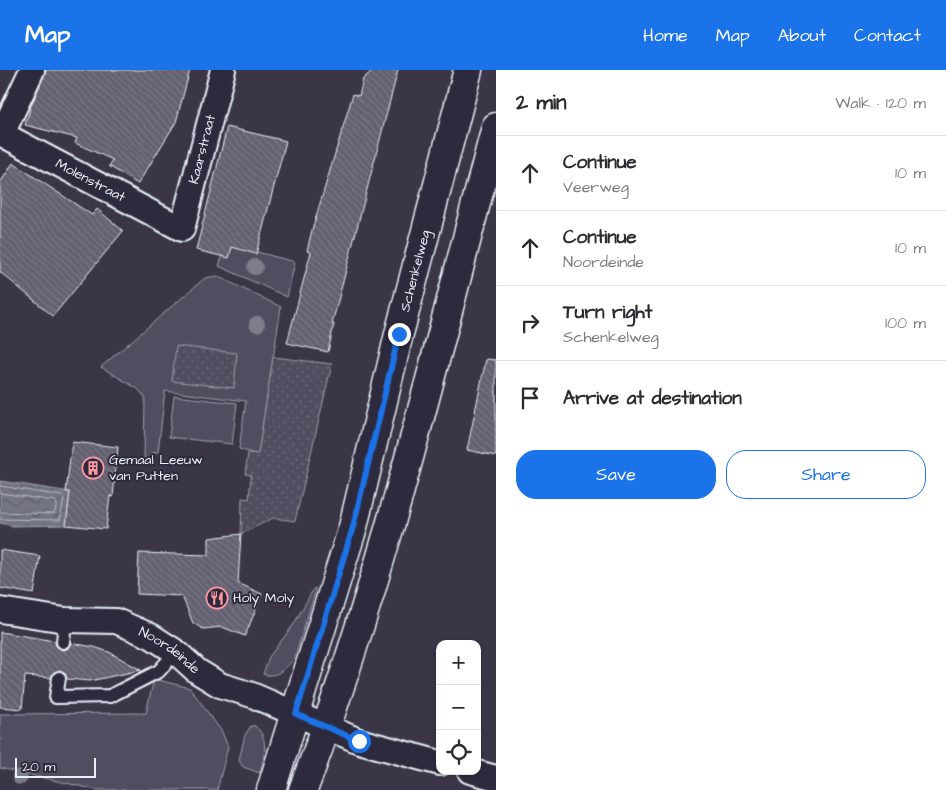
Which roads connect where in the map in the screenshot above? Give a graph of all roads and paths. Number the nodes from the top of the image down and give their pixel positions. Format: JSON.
{"nodes":[{"id":1,"x":32,"y":70,"type":"edge"},
{"id":2,"x":223,"y":70,"type":"edge"},
{"id":3,"x":468,"y":70,"type":"edge"},
{"id":4,"x":496,"y":127,"type":"edge"},
{"id":5,"x":1,"y":134,"type":"edge"},
{"id":6,"x":182,"y":229,"type":"joint"},
{"id":7,"x":0,"y":610,"type":"edge"},
{"id":8,"x":176,"y":652,"type":"junction"},
{"id":9,"x":59,"y":678,"type":"dead end"},
{"id":10,"x":296,"y":714,"type":"junction"},
{"id":11,"x":327,"y":727,"type":"junction"},
{"id":12,"x":436,"y":762,"type":"edge"},
{"id":13,"x":481,"y":774,"type":"edge"},
{"id":14,"x":496,"y":778,"type":"edge"},
{"id":15,"x":271,"y":790,"type":"edge"},
{"id":16,"x":303,"y":790,"type":"edge"}],
"edges":[{"from":1,"to":5,"type":"street"},
{"from":2,"to":6,"type":"street","name":"Kaarstraat"},
{"from":3,"to":10,"type":"main road","name":"Schenkelweg"},
{"from":4,"to":11,"type":"main road"},
{"from":5,"to":6,"type":"street","name":"Molenstraat"},
{"from":7,"to":8,"type":"street","name":"Noordeinde"},
{"from":8,"to":9,"type":"lane"},
{"from":8,"to":10,"type":"street","name":"Noordeinde"},
{"from":10,"to":11,"type":"street","name":"Noordeinde"},
{"from":10,"to":15,"type":"main road","name":"Schenkelweg"},
{"from":11,"to":12,"type":"street","name":"Noordeinde"},
{"from":11,"to":16,"type":"main road"},
{"from":13,"to":14,"type":"street"}]}
